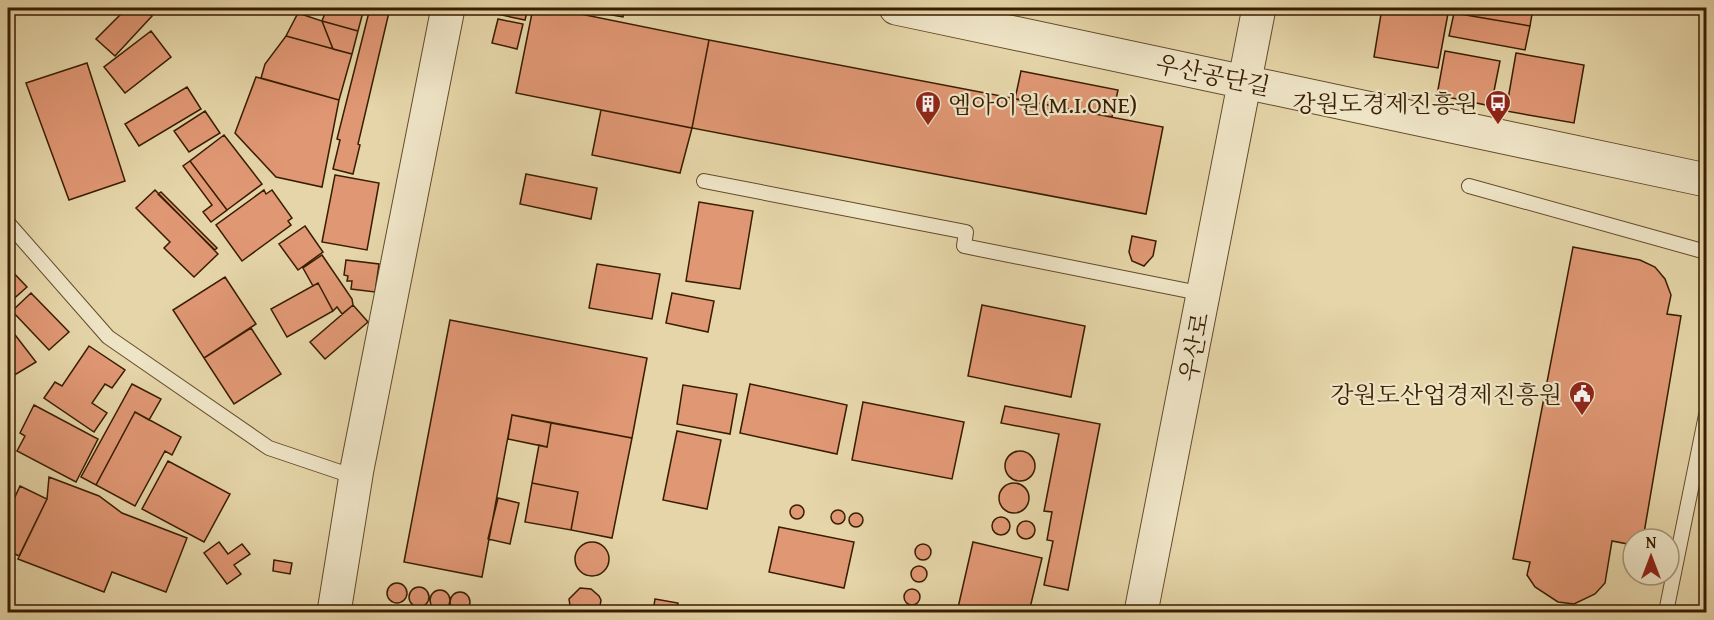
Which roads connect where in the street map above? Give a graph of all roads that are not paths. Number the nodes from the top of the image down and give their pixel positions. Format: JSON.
{"nodes":[{"id":1,"x":448,"y":8,"type":"edge"},
{"id":2,"x":896,"y":8,"type":"edge"},
{"id":3,"x":1259,"y":8,"type":"edge"},
{"id":4,"x":1245,"y":82,"type":"junction"},
{"id":5,"x":1707,"y":180,"type":"edge"},
{"id":6,"x":704,"y":181,"type":"dead end"},
{"id":7,"x":1469,"y":186,"type":"dead end"},
{"id":8,"x":8,"y":223,"type":"edge"},
{"id":9,"x":1707,"y":252,"type":"edge"},
{"id":10,"x":1204,"y":294,"type":"junction"},
{"id":11,"x":1707,"y":414,"type":"edge"},
{"id":12,"x":355,"y":477,"type":"junction"},
{"id":13,"x":334,"y":612,"type":"edge"},
{"id":14,"x":1142,"y":612,"type":"edge"},
{"id":15,"x":1666,"y":612,"type":"edge"}],
"edges":[{"from":1,"to":12,"type":"street"},
{"from":2,"to":4,"type":"street","name":"우산공단길"},
{"from":3,"to":4,"type":"street","name":"우산로"},
{"from":4,"to":5,"type":"street","name":"우산공단길"},
{"from":4,"to":10,"type":"street","name":"우산로"},
{"from":6,"to":10,"type":"lane"},
{"from":7,"to":9,"type":"lane"},
{"from":8,"to":12,"type":"lane"},
{"from":10,"to":14,"type":"street","name":"우산로"},
{"from":11,"to":15,"type":"lane"},
{"from":12,"to":13,"type":"street"}]}
